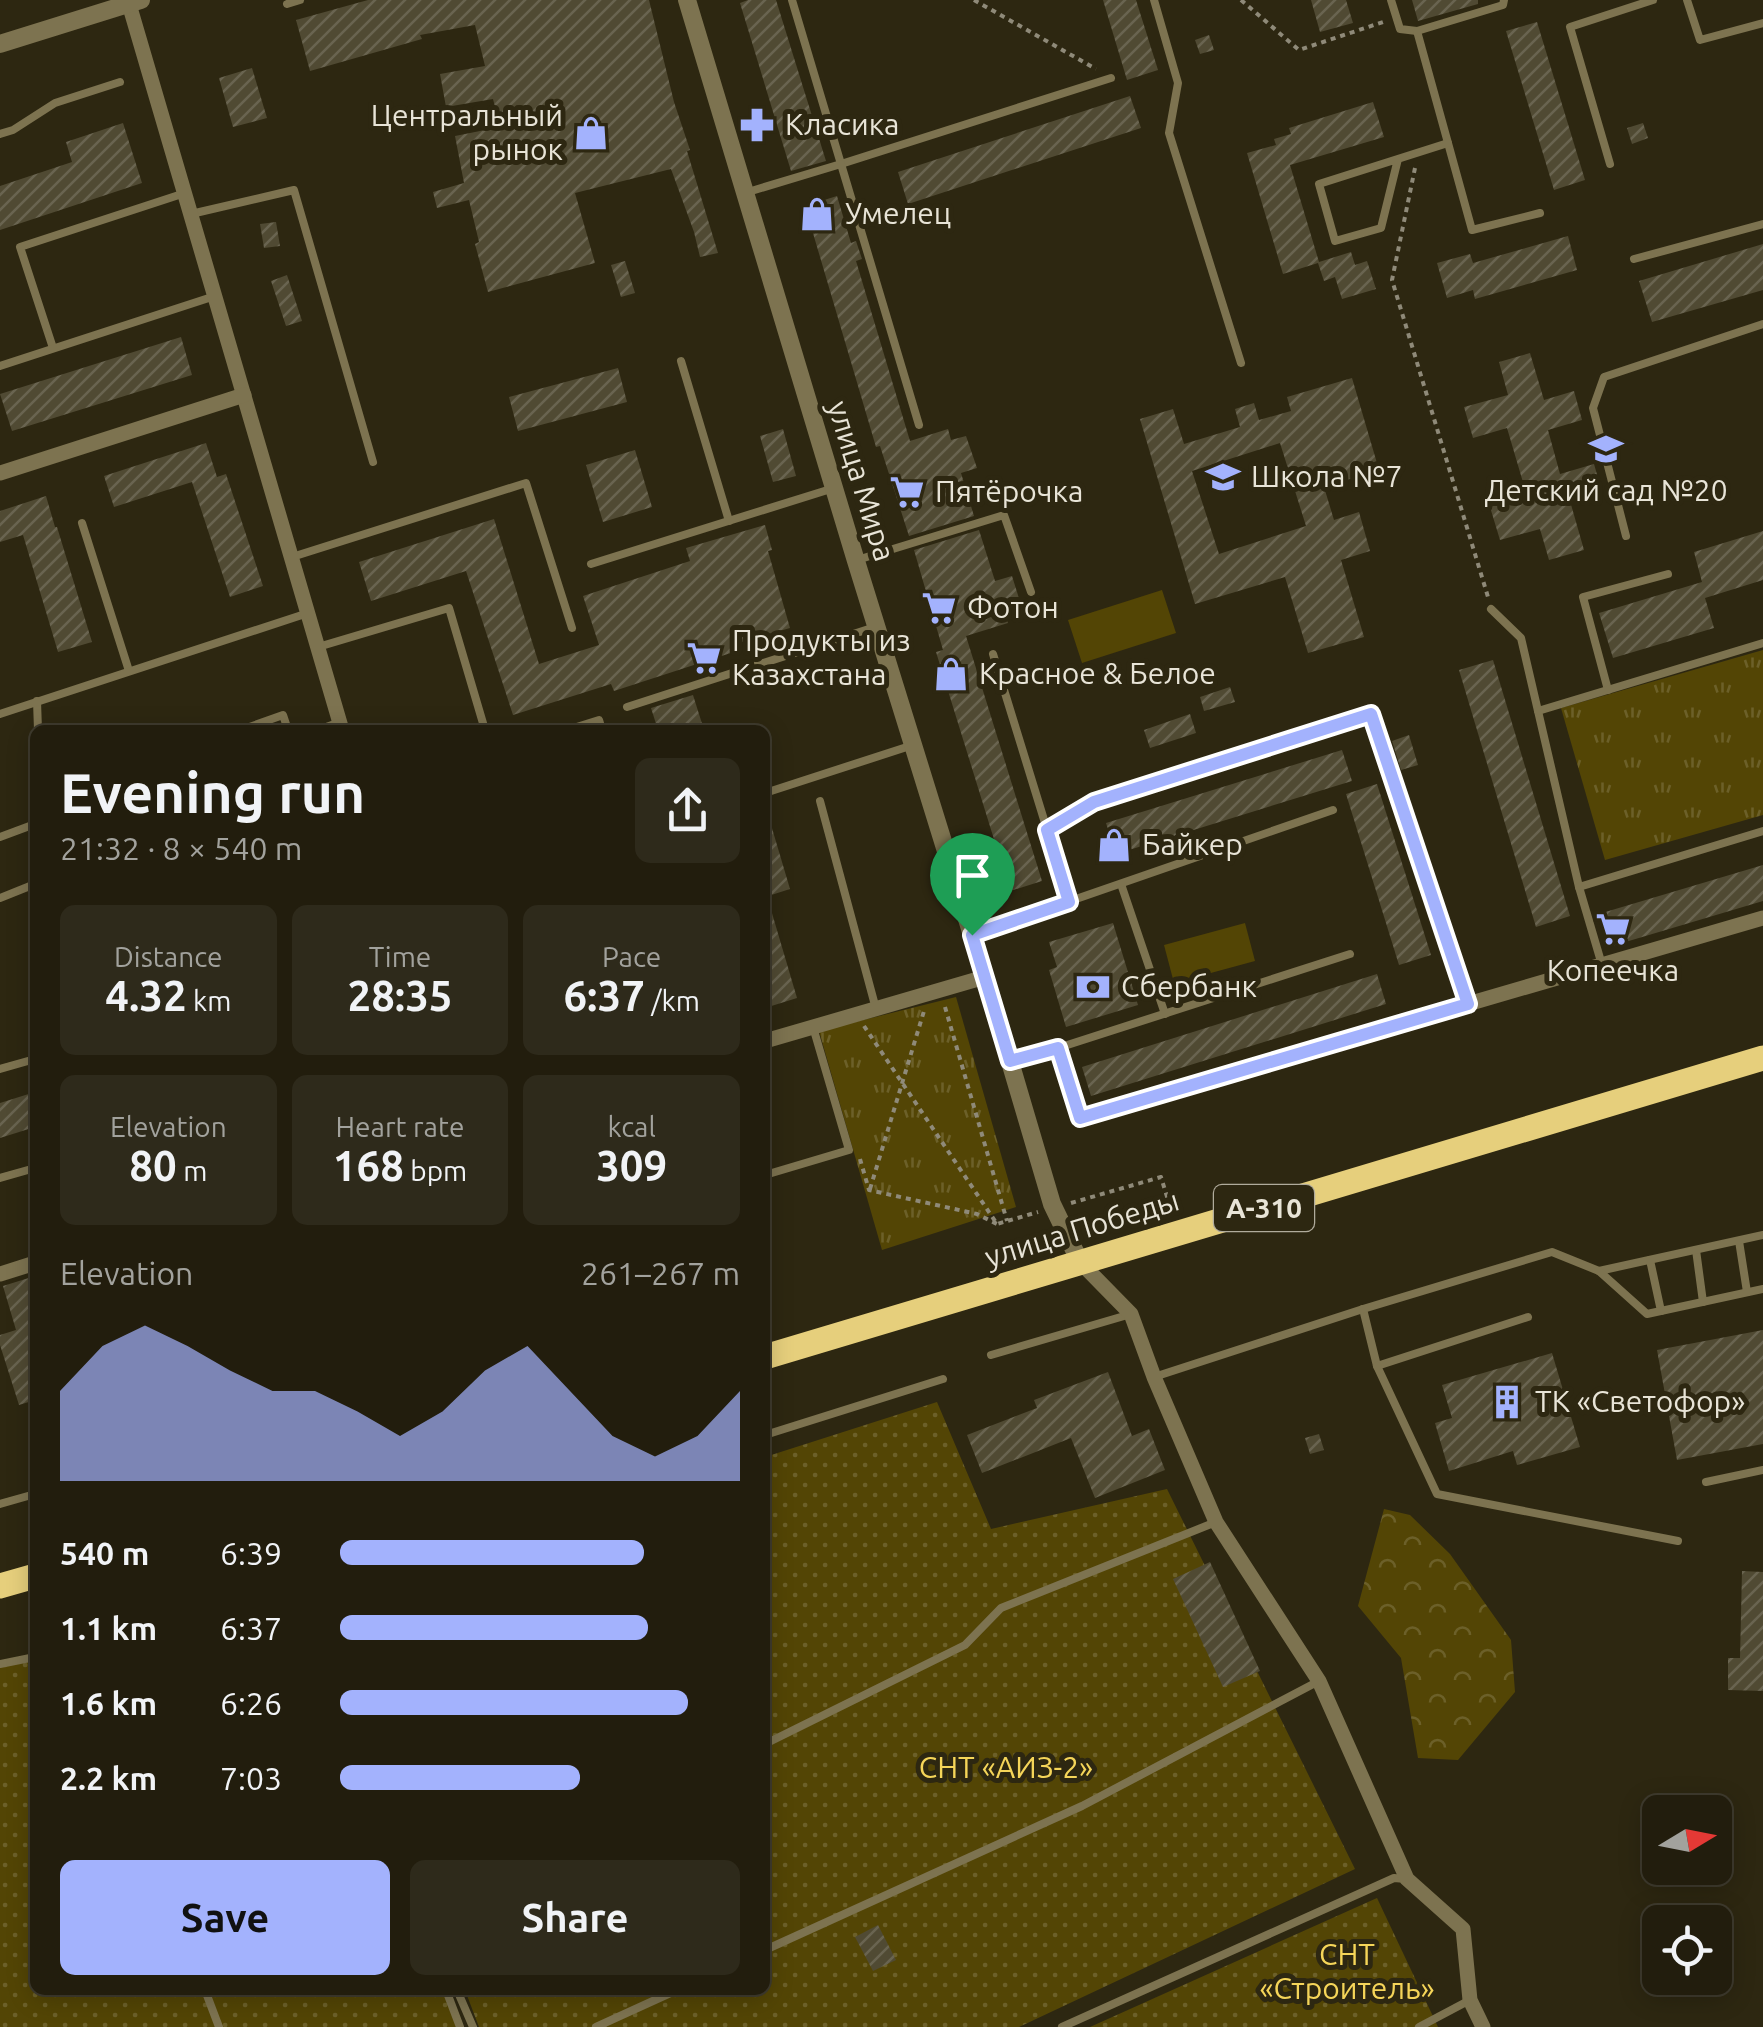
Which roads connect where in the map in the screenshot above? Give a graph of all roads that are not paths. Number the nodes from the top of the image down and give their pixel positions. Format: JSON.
{"nodes":[{"id":1,"x":300,"y":0,"type":"edge"},
{"id":2,"x":687,"y":0,"type":"edge"},
{"id":3,"x":792,"y":0,"type":"edge"},
{"id":4,"x":1154,"y":0,"type":"edge"},
{"id":5,"x":1391,"y":0,"type":"edge"},
{"id":6,"x":1504,"y":0,"type":"edge"},
{"id":7,"x":1654,"y":0,"type":"edge"},
{"id":8,"x":1687,"y":0,"type":"edge"},
{"id":9,"x":133,"y":1,"type":"edge"},
{"id":10,"x":287,"y":4,"type":"dead end"},
{"id":11,"x":1763,"y":23,"type":"edge"},
{"id":12,"x":1417,"y":32,"type":"junction"},
{"id":13,"x":0,"y":44,"type":"edge"},
{"id":14,"x":1111,"y":78,"type":"road end"},
{"id":15,"x":120,"y":82,"type":"dead end"},
{"id":16,"x":0,"y":134,"type":"edge"},
{"id":17,"x":1448,"y":143,"type":"junction"},
{"id":18,"x":1398,"y":160,"type":"junction"},
{"id":19,"x":842,"y":164,"type":"junction"},
{"id":20,"x":1610,"y":164,"type":"dead end"},
{"id":21,"x":745,"y":193,"type":"junction"},
{"id":22,"x":185,"y":194,"type":"junction"},
{"id":23,"x":1540,"y":212,"type":"dead end"},
{"id":24,"x":190,"y":214,"type":"junction"},
{"id":25,"x":1763,"y":224,"type":"edge"},
{"id":26,"x":1634,"y":259,"type":"dead end"},
{"id":27,"x":215,"y":296,"type":"junction"},
{"id":28,"x":1763,"y":324,"type":"edge"},
{"id":29,"x":53,"y":348,"type":"junction"},
{"id":30,"x":681,"y":361,"type":"dead end"},
{"id":31,"x":1241,"y":362,"type":"dead end"},
{"id":32,"x":0,"y":366,"type":"edge"},
{"id":33,"x":244,"y":395,"type":"junction"},
{"id":34,"x":920,"y":425,"type":"dead end"},
{"id":35,"x":372,"y":462,"type":"dead end"},
{"id":36,"x":0,"y":473,"type":"edge"},
{"id":37,"x":834,"y":488,"type":"junction"},
{"id":38,"x":729,"y":521,"type":"junction"},
{"id":39,"x":82,"y":523,"type":"dead end"},
{"id":40,"x":1626,"y":536,"type":"dead end"},
{"id":41,"x":292,"y":557,"type":"junction"},
{"id":42,"x":856,"y":561,"type":"junction"},
{"id":43,"x":591,"y":564,"type":"dead end"},
{"id":44,"x":1668,"y":574,"type":"dead end"},
{"id":45,"x":1031,"y":592,"type":"dead end"},
{"id":46,"x":1491,"y":609,"type":"road end"},
{"id":47,"x":308,"y":613,"type":"junction"},
{"id":48,"x":876,"y":627,"type":"junction"},
{"id":49,"x":572,"y":628,"type":"dead end"},
{"id":50,"x":1763,"y":643,"type":"edge"},
{"id":51,"x":318,"y":647,"type":"junction"},
{"id":52,"x":993,"y":654,"type":"dead end"},
{"id":53,"x":129,"y":671,"type":"junction"},
{"id":54,"x":1608,"y":690,"type":"junction"},
{"id":55,"x":37,"y":702,"type":"junction"},
{"id":56,"x":627,"y":707,"type":"dead end"},
{"id":57,"x":1538,"y":711,"type":"junction"},
{"id":58,"x":0,"y":714,"type":"edge"},
{"id":59,"x":1371,"y":714,"type":"road end"},
{"id":60,"x":38,"y":725,"type":"edge"},
{"id":61,"x":256,"y":725,"type":"edge"},
{"id":62,"x":287,"y":725,"type":"edge"},
{"id":63,"x":341,"y":725,"type":"edge"},
{"id":64,"x":484,"y":725,"type":"edge"},
{"id":65,"x":913,"y":746,"type":"junction"},
{"id":66,"x":770,"y":791,"type":"edge"},
{"id":67,"x":820,"y":801,"type":"dead end"},
{"id":68,"x":1334,"y":810,"type":"dead end"},
{"id":69,"x":30,"y":826,"type":"edge"},
{"id":70,"x":1763,"y":831,"type":"edge"},
{"id":71,"x":0,"y":837,"type":"edge"},
{"id":72,"x":1120,"y":884,"type":"junction"},
{"id":73,"x":30,"y":886,"type":"edge"},
{"id":74,"x":1579,"y":887,"type":"junction"},
{"id":75,"x":0,"y":898,"type":"edge"},
{"id":76,"x":1069,"y":902,"type":"junction"},
{"id":77,"x":1763,"y":918,"type":"edge"},
{"id":78,"x":972,"y":935,"type":"junction"},
{"id":79,"x":1350,"y":954,"type":"dead end"},
{"id":80,"x":1602,"y":965,"type":"junction"},
{"id":81,"x":985,"y":977,"type":"junction"},
{"id":82,"x":1468,"y":1004,"type":"junction"},
{"id":83,"x":876,"y":1009,"type":"junction"},
{"id":84,"x":1165,"y":1014,"type":"junction"},
{"id":85,"x":813,"y":1027,"type":"junction"},
{"id":86,"x":770,"y":1040,"type":"edge"},
{"id":87,"x":1058,"y":1048,"type":"junction"},
{"id":88,"x":1763,"y":1058,"type":"edge"},
{"id":89,"x":30,"y":1060,"type":"edge"},
{"id":90,"x":1010,"y":1061,"type":"junction"},
{"id":91,"x":0,"y":1069,"type":"edge"},
{"id":92,"x":30,"y":1169,"type":"edge"},
{"id":93,"x":770,"y":1174,"type":"edge"},
{"id":94,"x":0,"y":1178,"type":"edge"},
{"id":95,"x":1763,"y":1236,"type":"edge"},
{"id":96,"x":1739,"y":1241,"type":"junction"},
{"id":97,"x":1696,"y":1250,"type":"junction"},
{"id":98,"x":1650,"y":1260,"type":"junction"},
{"id":99,"x":1080,"y":1262,"type":"junction"},
{"id":100,"x":30,"y":1265,"type":"edge"},
{"id":101,"x":1599,"y":1271,"type":"junction"},
{"id":102,"x":0,"y":1274,"type":"edge"},
{"id":103,"x":1763,"y":1289,"type":"edge"},
{"id":104,"x":1746,"y":1292,"type":"junction"},
{"id":105,"x":1703,"y":1302,"type":"junction"},
{"id":106,"x":1364,"y":1309,"type":"junction"},
{"id":107,"x":1660,"y":1311,"type":"junction"},
{"id":108,"x":1130,"y":1314,"type":"junction"},
{"id":109,"x":1528,"y":1316,"type":"dead end"},
{"id":110,"x":770,"y":1355,"type":"edge"},
{"id":111,"x":991,"y":1355,"type":"dead end"},
{"id":112,"x":1377,"y":1366,"type":"junction"},
{"id":113,"x":1154,"y":1377,"type":"junction"},
{"id":114,"x":943,"y":1379,"type":"dead end"},
{"id":115,"x":770,"y":1433,"type":"edge"},
{"id":116,"x":1763,"y":1470,"type":"edge"},
{"id":117,"x":1706,"y":1482,"type":"dead end"},
{"id":118,"x":30,"y":1495,"type":"edge"},
{"id":119,"x":0,"y":1504,"type":"edge"},
{"id":120,"x":1216,"y":1522,"type":"junction"},
{"id":121,"x":1678,"y":1540,"type":"dead end"},
{"id":122,"x":30,"y":1577,"type":"edge"},
{"id":123,"x":0,"y":1586,"type":"edge"},
{"id":124,"x":30,"y":1659,"type":"edge"},
{"id":125,"x":0,"y":1664,"type":"edge"},
{"id":126,"x":1319,"y":1682,"type":"junction"},
{"id":127,"x":770,"y":1742,"type":"edge"},
{"id":128,"x":1406,"y":1878,"type":"junction"},
{"id":129,"x":770,"y":1948,"type":"edge"},
{"id":130,"x":207,"y":1995,"type":"edge"},
{"id":131,"x":448,"y":1995,"type":"edge"},
{"id":132,"x":459,"y":1995,"type":"edge"},
{"id":133,"x":666,"y":1995,"type":"edge"},
{"id":134,"x":1470,"y":2000,"type":"junction"},
{"id":135,"x":1090,"y":2014,"type":"junction"},
{"id":136,"x":219,"y":2027,"type":"edge"},
{"id":137,"x":460,"y":2027,"type":"edge"},
{"id":138,"x":473,"y":2027,"type":"edge"},
{"id":139,"x":596,"y":2027,"type":"edge"},
{"id":140,"x":1062,"y":2027,"type":"edge"},
{"id":141,"x":1088,"y":2027,"type":"edge"},
{"id":142,"x":1419,"y":2027,"type":"edge"},
{"id":143,"x":1483,"y":2027,"type":"edge"}],
"edges":[{"from":1,"to":10,"type":"lane"},
{"from":2,"to":21,"type":"street","name":"улица Мира"},
{"from":3,"to":19,"type":"lane"},
{"from":4,"to":31,"type":"lane"},
{"from":5,"to":12,"type":"lane"},
{"from":6,"to":12,"type":"lane"},
{"from":7,"to":20,"type":"lane"},
{"from":8,"to":11,"type":"lane"},
{"from":9,"to":13,"type":"street"},
{"from":9,"to":22,"type":"street"},
{"from":12,"to":17,"type":"lane"},
{"from":14,"to":19,"type":"lane"},
{"from":15,"to":16,"type":"lane"},
{"from":17,"to":18,"type":"lane"},
{"from":17,"to":23,"type":"lane"},
{"from":18,"to":18,"type":"lane"},
{"from":19,"to":21,"type":"lane"},
{"from":19,"to":34,"type":"lane"},
{"from":21,"to":37,"type":"street","name":"улица Мира"},
{"from":22,"to":24,"type":"street"},
{"from":22,"to":29,"type":"lane"},
{"from":24,"to":27,"type":"street"},
{"from":24,"to":35,"type":"lane"},
{"from":25,"to":26,"type":"lane"},
{"from":27,"to":29,"type":"lane"},
{"from":27,"to":33,"type":"street"},
{"from":28,"to":40,"type":"lane"},
{"from":29,"to":32,"type":"lane"},
{"from":30,"to":38,"type":"lane"},
{"from":33,"to":36,"type":"street"},
{"from":33,"to":41,"type":"street"},
{"from":37,"to":38,"type":"lane"},
{"from":37,"to":42,"type":"street","name":"улица Мира"},
{"from":38,"to":43,"type":"lane"},
{"from":39,"to":53,"type":"lane"},
{"from":41,"to":47,"type":"street"},
{"from":41,"to":49,"type":"lane"},
{"from":42,"to":45,"type":"lane"},
{"from":42,"to":48,"type":"street","name":"улица Мира"},
{"from":44,"to":54,"type":"lane"},
{"from":46,"to":57,"type":"lane"},
{"from":47,"to":51,"type":"street"},
{"from":47,"to":53,"type":"lane"},
{"from":48,"to":56,"type":"lane"},
{"from":48,"to":65,"type":"street","name":"улица Мира"},
{"from":50,"to":54,"type":"lane"},
{"from":51,"to":63,"type":"street"},
{"from":51,"to":64,"type":"lane"},
{"from":52,"to":76,"type":"lane"},
{"from":53,"to":55,"type":"lane"},
{"from":54,"to":57,"type":"lane"},
{"from":55,"to":58,"type":"lane"},
{"from":55,"to":60,"type":"lane"},
{"from":57,"to":74,"type":"lane"},
{"from":59,"to":82,"type":"lane"},
{"from":61,"to":62,"type":"lane"},
{"from":65,"to":66,"type":"lane"},
{"from":65,"to":78,"type":"street","name":"улица Мира"},
{"from":67,"to":83,"type":"lane"},
{"from":68,"to":72,"type":"lane"},
{"from":69,"to":71,"type":"lane"},
{"from":70,"to":74,"type":"lane"},
{"from":72,"to":76,"type":"lane"},
{"from":72,"to":84,"type":"lane"},
{"from":73,"to":75,"type":"lane"},
{"from":74,"to":80,"type":"lane"},
{"from":76,"to":78,"type":"lane"},
{"from":77,"to":80,"type":"street"},
{"from":78,"to":81,"type":"street","name":"улица Мира"},
{"from":79,"to":84,"type":"lane"},
{"from":80,"to":82,"type":"street"},
{"from":81,"to":83,"type":"street"},
{"from":81,"to":90,"type":"street","name":"улица Мира"},
{"from":82,"to":87,"type":"street"},
{"from":83,"to":85,"type":"street"},
{"from":84,"to":87,"type":"lane"},
{"from":85,"to":86,"type":"street"},
{"from":85,"to":93,"type":"lane"},
{"from":87,"to":90,"type":"street"},
{"from":88,"to":99,"type":"highway","name":"улица Победы","number":"А-310"},
{"from":89,"to":91,"type":"lane"},
{"from":90,"to":99,"type":"street","name":"улица Мира"},
{"from":92,"to":94,"type":"lane"},
{"from":95,"to":96,"type":"lane"},
{"from":96,"to":97,"type":"lane"},
{"from":96,"to":104,"type":"lane"},
{"from":97,"to":98,"type":"lane"},
{"from":97,"to":105,"type":"lane"},
{"from":98,"to":101,"type":"lane"},
{"from":98,"to":107,"type":"lane"},
{"from":99,"to":108,"type":"street"},
{"from":99,"to":110,"type":"highway","name":"улица Победы","number":"А-310"},
{"from":100,"to":102,"type":"street"},
{"from":101,"to":106,"type":"lane"},
{"from":101,"to":107,"type":"lane"},
{"from":103,"to":104,"type":"lane"},
{"from":104,"to":105,"type":"lane"},
{"from":105,"to":107,"type":"lane"},
{"from":106,"to":112,"type":"lane"},
{"from":106,"to":113,"type":"lane"},
{"from":108,"to":111,"type":"lane"},
{"from":108,"to":113,"type":"street"},
{"from":109,"to":112,"type":"lane"},
{"from":112,"to":121,"type":"lane"},
{"from":113,"to":120,"type":"street"},
{"from":114,"to":115,"type":"lane"},
{"from":116,"to":117,"type":"lane"},
{"from":118,"to":119,"type":"lane"},
{"from":120,"to":126,"type":"street"},
{"from":120,"to":127,"type":"lane"},
{"from":122,"to":123,"type":"highway"},
{"from":124,"to":125,"type":"lane"},
{"from":126,"to":128,"type":"street"},
{"from":126,"to":129,"type":"lane"},
{"from":128,"to":134,"type":"street"},
{"from":128,"to":135,"type":"lane"},
{"from":130,"to":136,"type":"lane"},
{"from":131,"to":137,"type":"lane"},
{"from":132,"to":138,"type":"lane"},
{"from":133,"to":139,"type":"lane"},
{"from":134,"to":142,"type":"lane"},
{"from":134,"to":143,"type":"street"},
{"from":135,"to":140,"type":"lane"},
{"from":135,"to":141,"type":"lane"}]}
